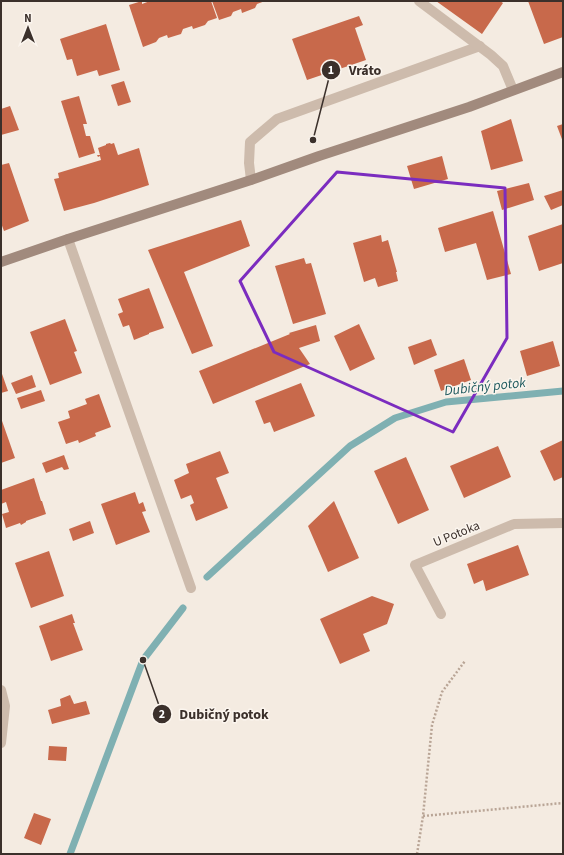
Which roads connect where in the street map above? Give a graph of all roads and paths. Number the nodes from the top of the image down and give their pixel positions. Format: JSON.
{"nodes":[{"id":1,"x":419,"y":1,"type":"edge"},
{"id":2,"x":480,"y":46,"type":"junction"},
{"id":3,"x":563,"y":72,"type":"edge"},
{"id":4,"x":514,"y":90,"type":"junction"},
{"id":5,"x":251,"y":180,"type":"junction"},
{"id":6,"x":68,"y":239,"type":"junction"},
{"id":7,"x":1,"y":262,"type":"edge"},
{"id":8,"x":563,"y":523,"type":"edge"},
{"id":9,"x":191,"y":588,"type":"dead end"},
{"id":10,"x":441,"y":614,"type":"dead end"},
{"id":11,"x":465,"y":661,"type":"dead end"},
{"id":12,"x":1,"y":690,"type":"edge"},
{"id":13,"x":1,"y":743,"type":"edge"},
{"id":14,"x":563,"y":803,"type":"edge"},
{"id":15,"x":423,"y":816,"type":"junction"},
{"id":16,"x":417,"y":854,"type":"edge"}],
"edges":[{"from":1,"to":2,"type":"street"},
{"from":2,"to":4,"type":"street"},
{"from":2,"to":5,"type":"street"},
{"from":3,"to":4,"type":"main road"},
{"from":4,"to":5,"type":"main road"},
{"from":5,"to":6,"type":"main road"},
{"from":6,"to":7,"type":"main road"},
{"from":6,"to":9,"type":"street"},
{"from":8,"to":10,"type":"street","name":"U Potoka"},
{"from":11,"to":15,"type":"path"},
{"from":12,"to":13,"type":"street"},
{"from":14,"to":15,"type":"path"},
{"from":15,"to":16,"type":"path"}]}
